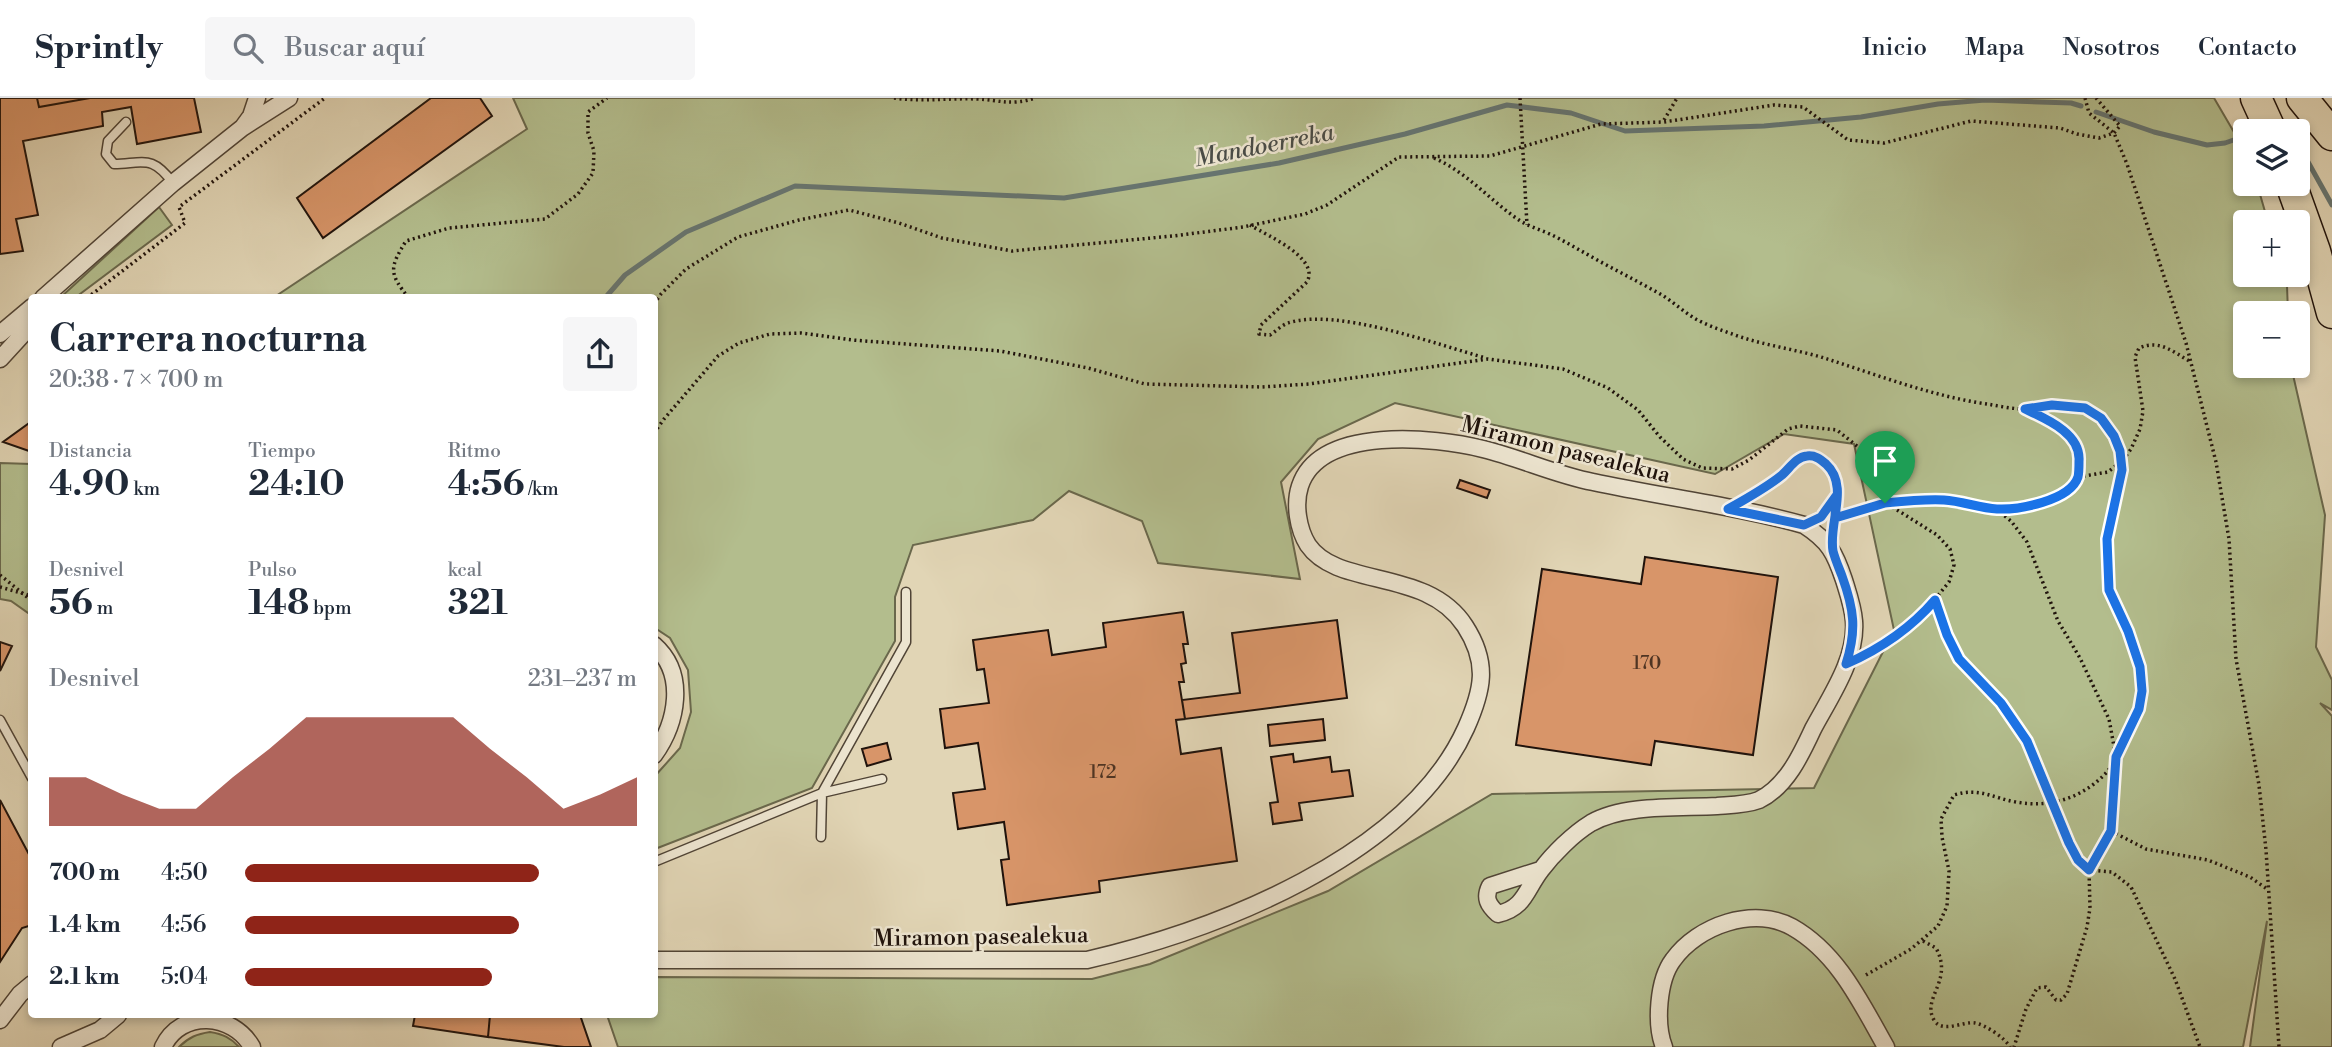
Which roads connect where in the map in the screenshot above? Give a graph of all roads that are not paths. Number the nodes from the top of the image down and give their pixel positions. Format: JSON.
{"nodes":[{"id":1,"x":257,"y":98,"type":"edge"},
{"id":2,"x":289,"y":98,"type":"edge"},
{"id":3,"x":2256,"y":98,"type":"edge"},
{"id":4,"x":2302,"y":98,"type":"edge"},
{"id":5,"x":2266,"y":119,"type":"edge"},
{"id":6,"x":126,"y":122,"type":"dead end"},
{"id":7,"x":242,"y":128,"type":"junction"},
{"id":8,"x":2332,"y":135,"type":"edge"},
{"id":9,"x":173,"y":183,"type":"junction"},
{"id":10,"x":2295,"y":196,"type":"edge"},
{"id":11,"x":48,"y":294,"type":"edge"},
{"id":12,"x":28,"y":310,"type":"edge"},
{"id":13,"x":2332,"y":313,"type":"edge"},
{"id":14,"x":28,"y":325,"type":"edge"},
{"id":15,"x":0,"y":334,"type":"edge"},
{"id":16,"x":0,"y":359,"type":"edge"},
{"id":17,"x":1836,"y":496,"type":"junction"},
{"id":18,"x":1728,"y":509,"type":"junction"},
{"id":19,"x":1804,"y":525,"type":"junction"},
{"id":20,"x":1833,"y":550,"type":"junction"},
{"id":21,"x":906,"y":592,"type":"dead end"},
{"id":22,"x":658,"y":650,"type":"edge"},
{"id":23,"x":0,"y":720,"type":"edge"},
{"id":24,"x":658,"y":750,"type":"edge"},
{"id":25,"x":28,"y":771,"type":"edge"},
{"id":26,"x":882,"y":779,"type":"dead end"},
{"id":27,"x":822,"y":793,"type":"junction"},
{"id":28,"x":821,"y":837,"type":"dead end"},
{"id":29,"x":658,"y":860,"type":"edge"},
{"id":30,"x":1540,"y":870,"type":"dead end"},
{"id":31,"x":658,"y":960,"type":"edge"},
{"id":32,"x":28,"y":987,"type":"edge"},
{"id":33,"x":114,"y":1018,"type":"edge"},
{"id":34,"x":0,"y":1020,"type":"edge"},
{"id":35,"x":185,"y":1021,"type":"edge"},
{"id":36,"x":232,"y":1021,"type":"edge"},
{"id":37,"x":162,"y":1046,"type":"edge"},
{"id":38,"x":61,"y":1047,"type":"edge"},
{"id":39,"x":252,"y":1047,"type":"edge"},
{"id":40,"x":1664,"y":1047,"type":"edge"},
{"id":41,"x":1886,"y":1047,"type":"edge"}],
"edges":[{"from":1,"to":7,"type":"street"},
{"from":2,"to":7,"type":"street"},
{"from":3,"to":5,"type":"highway"},
{"from":4,"to":8,"type":"highway"},
{"from":6,"to":9,"type":"lane"},
{"from":7,"to":9,"type":"street"},
{"from":9,"to":11,"type":"street"},
{"from":10,"to":13,"type":"highway"},
{"from":12,"to":15,"type":"street"},
{"from":14,"to":16,"type":"street"},
{"from":17,"to":18,"type":"lane"},
{"from":17,"to":19,"type":"lane"},
{"from":17,"to":20,"type":"lane"},
{"from":18,"to":19,"type":"street","name":"Miramon pasealekua"},
{"from":18,"to":31,"type":"street","name":"Miramon pasealekua"},
{"from":19,"to":20,"type":"street","name":"Miramon pasealekua"},
{"from":20,"to":30,"type":"street"},
{"from":21,"to":27,"type":"lane"},
{"from":22,"to":24,"type":"street"},
{"from":23,"to":25,"type":"lane"},
{"from":26,"to":27,"type":"lane"},
{"from":27,"to":28,"type":"lane"},
{"from":27,"to":29,"type":"lane"},
{"from":32,"to":34,"type":"street"},
{"from":33,"to":38,"type":"street"},
{"from":35,"to":36,"type":"street"},
{"from":35,"to":37,"type":"street"},
{"from":36,"to":39,"type":"street"},
{"from":40,"to":41,"type":"street"}]}
